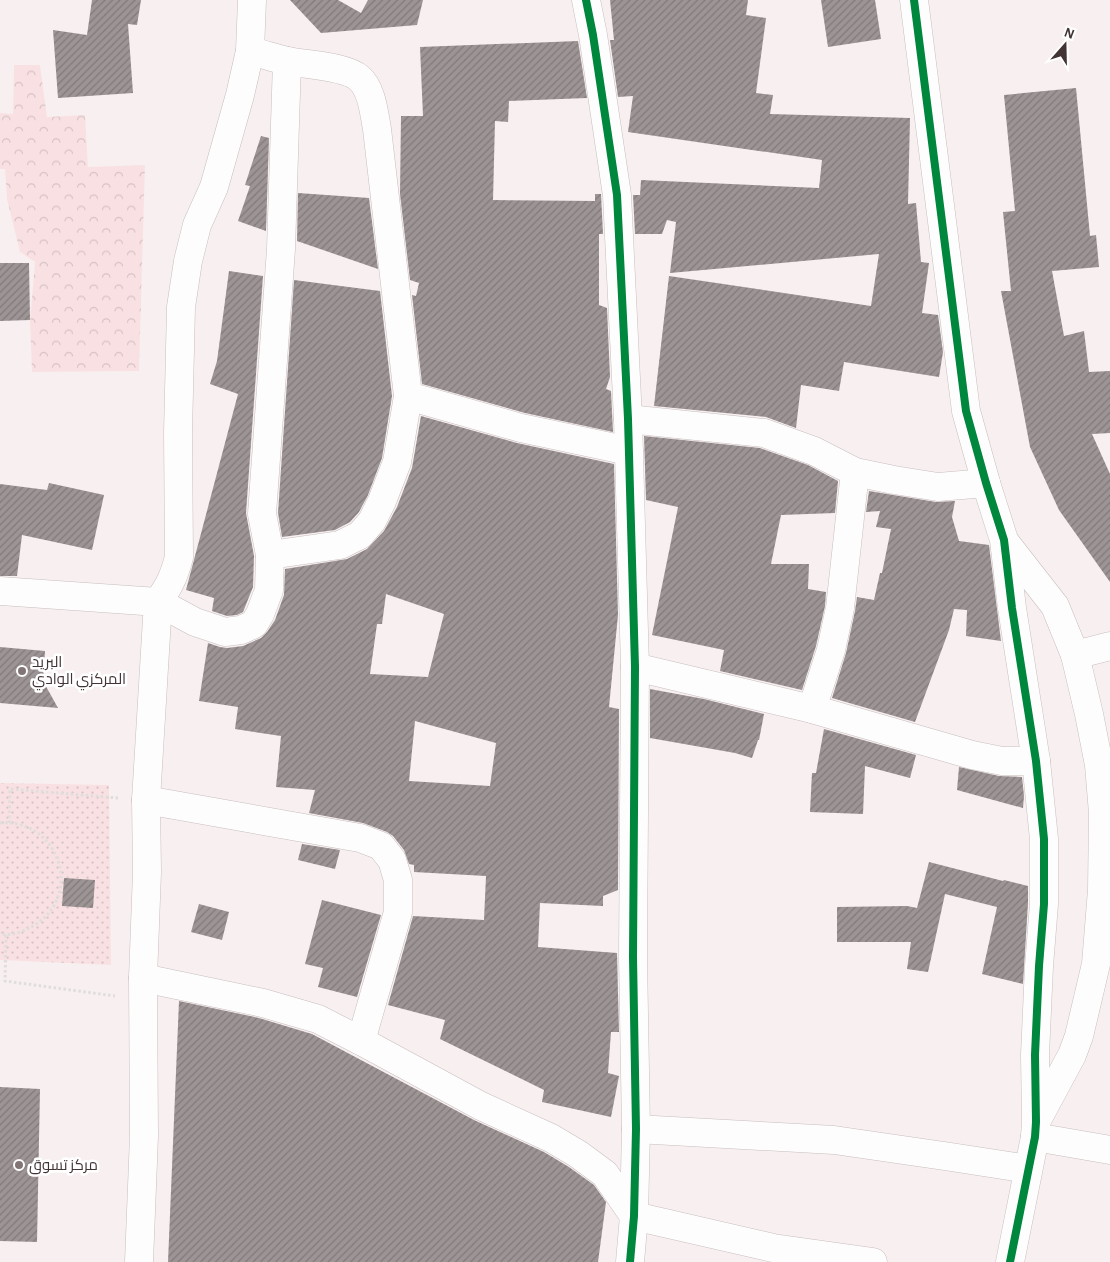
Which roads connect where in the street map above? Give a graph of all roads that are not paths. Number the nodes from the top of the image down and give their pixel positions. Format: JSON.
{"nodes":[{"id":1,"x":252,"y":0,"type":"edge"},
{"id":2,"x":586,"y":0,"type":"edge"},
{"id":3,"x":914,"y":0,"type":"edge"},
{"id":4,"x":250,"y":51,"type":"junction"},
{"id":5,"x":287,"y":61,"type":"junction"},
{"id":6,"x":408,"y":396,"type":"junction"},
{"id":7,"x":628,"y":419,"type":"junction"},
{"id":8,"x":629,"y":451,"type":"junction"},
{"id":9,"x":855,"y":472,"type":"junction"},
{"id":10,"x":986,"y":484,"type":"junction"},
{"id":11,"x":1004,"y":540,"type":"junction"},
{"id":12,"x":270,"y":555,"type":"junction"},
{"id":13,"x":0,"y":591,"type":"edge"},
{"id":14,"x":158,"y":602,"type":"junction"},
{"id":15,"x":1110,"y":646,"type":"edge"},
{"id":16,"x":1075,"y":655,"type":"junction"},
{"id":17,"x":635,"y":667,"type":"junction"},
{"id":18,"x":812,"y":709,"type":"junction"},
{"id":19,"x":1036,"y":762,"type":"junction"},
{"id":20,"x":1105,"y":765,"type":"edge"},
{"id":21,"x":146,"y":800,"type":"junction"},
{"id":22,"x":143,"y":989,"type":"junction"},
{"id":23,"x":361,"y":1041,"type":"junction"},
{"id":24,"x":636,"y":1129,"type":"junction"},
{"id":25,"x":1035,"y":1129,"type":"junction"},
{"id":26,"x":1110,"y":1150,"type":"edge"},
{"id":27,"x":1028,"y":1169,"type":"junction"},
{"id":28,"x":634,"y":1216,"type":"junction"},
{"id":29,"x":138,"y":1262,"type":"edge"},
{"id":30,"x":630,"y":1262,"type":"edge"},
{"id":31,"x":873,"y":1262,"type":"edge"},
{"id":32,"x":1010,"y":1262,"type":"edge"}],
"edges":[{"from":1,"to":4,"type":"street"},
{"from":2,"to":7,"type":"street"},
{"from":3,"to":10,"type":"street"},
{"from":4,"to":5,"type":"street"},
{"from":4,"to":14,"type":"street"},
{"from":5,"to":6,"type":"street"},
{"from":5,"to":12,"type":"street"},
{"from":6,"to":8,"type":"street"},
{"from":6,"to":12,"type":"street"},
{"from":7,"to":8,"type":"street"},
{"from":7,"to":9,"type":"street"},
{"from":8,"to":17,"type":"street"},
{"from":9,"to":10,"type":"street"},
{"from":9,"to":18,"type":"street"},
{"from":10,"to":11,"type":"street"},
{"from":11,"to":16,"type":"street"},
{"from":11,"to":19,"type":"street"},
{"from":12,"to":14,"type":"street"},
{"from":13,"to":14,"type":"street"},
{"from":14,"to":21,"type":"street"},
{"from":15,"to":16,"type":"street"},
{"from":16,"to":20,"type":"street"},
{"from":17,"to":18,"type":"street"},
{"from":17,"to":24,"type":"street"},
{"from":18,"to":19,"type":"street"},
{"from":19,"to":25,"type":"street"},
{"from":20,"to":25,"type":"street"},
{"from":21,"to":22,"type":"street"},
{"from":21,"to":23,"type":"street"},
{"from":22,"to":23,"type":"street"},
{"from":22,"to":29,"type":"street"},
{"from":23,"to":28,"type":"street"},
{"from":24,"to":27,"type":"street"},
{"from":24,"to":28,"type":"street"},
{"from":25,"to":26,"type":"street"},
{"from":25,"to":27,"type":"street"},
{"from":27,"to":32,"type":"street"},
{"from":28,"to":30,"type":"street"},
{"from":28,"to":31,"type":"street"}]}
